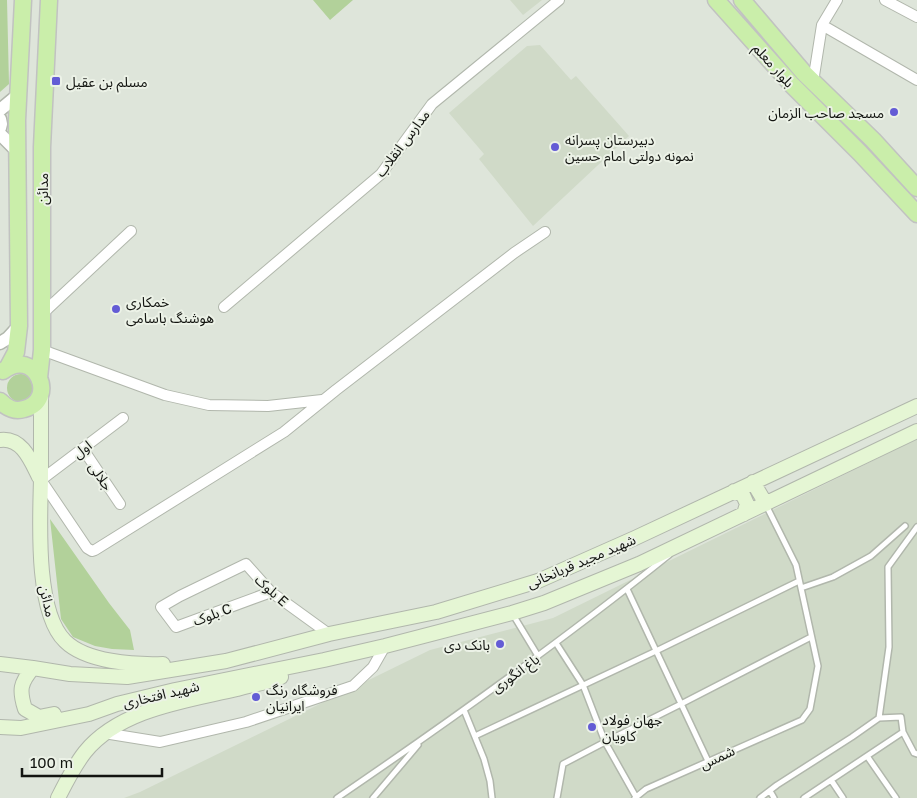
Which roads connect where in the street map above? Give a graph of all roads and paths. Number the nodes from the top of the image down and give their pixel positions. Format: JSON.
{"nodes":[{"id":1,"x":23,"y":0,"type":"edge"},
{"id":2,"x":49,"y":0,"type":"edge"},
{"id":3,"x":559,"y":0,"type":"edge"},
{"id":4,"x":716,"y":0,"type":"edge"},
{"id":5,"x":742,"y":0,"type":"edge"},
{"id":6,"x":836,"y":0,"type":"edge"},
{"id":7,"x":885,"y":0,"type":"edge"},
{"id":8,"x":917,"y":17,"type":"edge"},
{"id":9,"x":822,"y":25,"type":"junction"},
{"id":10,"x":917,"y":80,"type":"edge"},
{"id":11,"x":813,"y":82,"type":"junction"},
{"id":12,"x":18,"y":95,"type":"junction"},
{"id":13,"x":0,"y":110,"type":"edge"},
{"id":14,"x":0,"y":119,"type":"edge"},
{"id":15,"x":0,"y":128,"type":"edge"},
{"id":16,"x":0,"y":134,"type":"edge"},
{"id":17,"x":18,"y":152,"type":"junction"},
{"id":18,"x":917,"y":188,"type":"edge"},
{"id":19,"x":917,"y":214,"type":"edge"},
{"id":20,"x":131,"y":231,"type":"dead end"},
{"id":21,"x":544,"y":232,"type":"dead end"},
{"id":22,"x":224,"y":307,"type":"dead end"},
{"id":23,"x":42,"y":314,"type":"junction"},
{"id":24,"x":19,"y":326,"type":"junction"},
{"id":25,"x":0,"y":343,"type":"edge"},
{"id":26,"x":42,"y":350,"type":"junction"},
{"id":27,"x":3,"y":366,"type":"edge"},
{"id":28,"x":40,"y":385,"type":"junction"},
{"id":29,"x":323,"y":400,"type":"junction"},
{"id":30,"x":0,"y":401,"type":"edge"},
{"id":31,"x":917,"y":406,"type":"edge"},
{"id":32,"x":123,"y":418,"type":"dead end"},
{"id":33,"x":917,"y":431,"type":"edge"},
{"id":34,"x":0,"y":440,"type":"edge"},
{"id":35,"x":83,"y":449,"type":"junction"},
{"id":36,"x":775,"y":472,"type":"junction"},
{"id":37,"x":41,"y":480,"type":"junction"},
{"id":38,"x":753,"y":482,"type":"junction"},
{"id":39,"x":734,"y":491,"type":"junction"},
{"id":40,"x":786,"y":494,"type":"junction"},
{"id":41,"x":120,"y":504,"type":"dead end"},
{"id":42,"x":766,"y":504,"type":"junction"},
{"id":43,"x":744,"y":514,"type":"junction"},
{"id":44,"x":905,"y":526,"type":"dead end"},
{"id":45,"x":917,"y":527,"type":"edge"},
{"id":46,"x":688,"y":541,"type":"junction"},
{"id":47,"x":800,"y":584,"type":"junction"},
{"id":48,"x":627,"y":589,"type":"junction"},
{"id":49,"x":270,"y":592,"type":"junction"},
{"id":50,"x":161,"y":607,"type":"joint"},
{"id":51,"x":512,"y":613,"type":"junction"},
{"id":52,"x":329,"y":634,"type":"junction"},
{"id":53,"x":811,"y":637,"type":"junction"},
{"id":54,"x":556,"y":643,"type":"junction"},
{"id":55,"x":385,"y":646,"type":"junction"},
{"id":56,"x":656,"y":651,"type":"junction"},
{"id":57,"x":538,"y":656,"type":"junction"},
{"id":58,"x":226,"y":660,"type":"junction"},
{"id":59,"x":324,"y":660,"type":"junction"},
{"id":60,"x":1,"y":665,"type":"edge"},
{"id":61,"x":33,"y":668,"type":"junction"},
{"id":62,"x":583,"y":685,"type":"junction"},
{"id":63,"x":682,"y":704,"type":"junction"},
{"id":64,"x":464,"y":710,"type":"junction"},
{"id":65,"x":89,"y":714,"type":"junction"},
{"id":66,"x":879,"y":718,"type":"junction"},
{"id":67,"x":0,"y":727,"type":"edge"},
{"id":68,"x":903,"y":732,"type":"junction"},
{"id":69,"x":104,"y":733,"type":"junction"},
{"id":70,"x":475,"y":736,"type":"junction"},
{"id":71,"x":424,"y":738,"type":"junction"},
{"id":72,"x":605,"y":742,"type":"junction"},
{"id":73,"x":917,"y":754,"type":"edge"},
{"id":74,"x":867,"y":756,"type":"junction"},
{"id":75,"x":708,"y":761,"type":"junction"},
{"id":76,"x":831,"y":780,"type":"junction"},
{"id":77,"x":770,"y":791,"type":"junction"},
{"id":78,"x":58,"y":798,"type":"edge"},
{"id":79,"x":337,"y":798,"type":"edge"},
{"id":80,"x":372,"y":798,"type":"edge"},
{"id":81,"x":492,"y":798,"type":"edge"},
{"id":82,"x":557,"y":798,"type":"edge"},
{"id":83,"x":636,"y":798,"type":"edge"},
{"id":84,"x":760,"y":798,"type":"edge"},
{"id":85,"x":774,"y":798,"type":"edge"},
{"id":86,"x":804,"y":798,"type":"edge"},
{"id":87,"x":843,"y":798,"type":"edge"},
{"id":88,"x":896,"y":798,"type":"edge"}],
"edges":[{"from":1,"to":12,"type":"main road","name":"مدائن"},
{"from":2,"to":23,"type":"main road","name":"مدائن"},
{"from":3,"to":22,"type":"street","name":"مدارس انقلاب"},
{"from":4,"to":19,"type":"main road","name":"بلوار معلم"},
{"from":5,"to":11,"type":"main road","name":"بلوار معلم"},
{"from":6,"to":9,"type":"street"},
{"from":7,"to":8,"type":"street"},
{"from":9,"to":10,"type":"street"},
{"from":9,"to":11,"type":"street"},
{"from":11,"to":18,"type":"main road","name":"بلوار معلم"},
{"from":12,"to":13,"type":"street"},
{"from":12,"to":17,"type":"main road","name":"مدائن"},
{"from":14,"to":15,"type":"street"},
{"from":16,"to":17,"type":"street"},
{"from":17,"to":24,"type":"main road","name":"مدائن"},
{"from":20,"to":23,"type":"street"},
{"from":21,"to":29,"type":"street"},
{"from":23,"to":26,"type":"main road","name":"مدائن"},
{"from":24,"to":25,"type":"street"},
{"from":24,"to":27,"type":"main road","name":"مدائن"},
{"from":26,"to":28,"type":"main road","name":"مدائن"},
{"from":26,"to":29,"type":"street"},
{"from":27,"to":28,"type":"main road"},
{"from":28,"to":30,"type":"main road"},
{"from":28,"to":37,"type":"main road","name":"مدائن"},
{"from":29,"to":37,"type":"street"},
{"from":31,"to":36,"type":"main road","name":"شهید مجید قربانخانی"},
{"from":32,"to":35,"type":"street","name":"اول"},
{"from":33,"to":40,"type":"main road","name":"شهید مجید قربانخانی"},
{"from":34,"to":37,"type":"main road"},
{"from":35,"to":37,"type":"street","name":"اول"},
{"from":35,"to":41,"type":"street","name":"جلالی"},
{"from":36,"to":38,"type":"main road","name":"شهید مجید قربانخانی"},
{"from":36,"to":40,"type":"main road"},
{"from":37,"to":58,"type":"main road","name":"مدائن"},
{"from":38,"to":39,"type":"main road","name":"شهید مجید قربانخانی"},
{"from":38,"to":42,"type":"main road"},
{"from":39,"to":43,"type":"main road"},
{"from":39,"to":52,"type":"main road","name":"شهید مجید قربانخانی"},
{"from":40,"to":42,"type":"main road","name":"شهید مجید قربانخانی"},
{"from":42,"to":43,"type":"main road","name":"شهید مجید قربانخانی"},
{"from":42,"to":47,"type":"lane"},
{"from":43,"to":46,"type":"main road","name":"شهید مجید قربانخانی"},
{"from":44,"to":47,"type":"lane"},
{"from":45,"to":66,"type":"lane"},
{"from":46,"to":48,"type":"lane","name":"باغ انگوری"},
{"from":46,"to":51,"type":"main road","name":"شهید مجید قربانخانی"},
{"from":47,"to":53,"type":"lane"},
{"from":47,"to":56,"type":"lane"},
{"from":48,"to":54,"type":"lane","name":"باغ انگوری"},
{"from":48,"to":56,"type":"lane"},
{"from":49,"to":50,"type":"street","name":"بلوک C"},
{"from":49,"to":50,"type":"street","name":"بلوک E"},
{"from":49,"to":52,"type":"street","name":"بلوک E"},
{"from":51,"to":55,"type":"main road","name":"شهید مجید قربانخانی"},
{"from":51,"to":57,"type":"lane"},
{"from":52,"to":58,"type":"main road","name":"شهید مجید قربانخانی"},
{"from":53,"to":63,"type":"lane"},
{"from":53,"to":75,"type":"lane","name":"شمس"},
{"from":54,"to":57,"type":"lane","name":"باغ انگوری"},
{"from":54,"to":62,"type":"lane"},
{"from":55,"to":59,"type":"main road","name":"شهید مجید قربانخانی"},
{"from":55,"to":69,"type":"street"},
{"from":56,"to":62,"type":"lane"},
{"from":56,"to":63,"type":"lane"},
{"from":57,"to":64,"type":"lane","name":"باغ انگوری"},
{"from":58,"to":61,"type":"main road","name":"شهید افتخاری"},
{"from":59,"to":65,"type":"main road","name":"شهید افتخاری"},
{"from":59,"to":69,"type":"main road"},
{"from":60,"to":61,"type":"main road","name":"شهید افتخاری"},
{"from":61,"to":65,"type":"main road"},
{"from":62,"to":70,"type":"lane"},
{"from":62,"to":72,"type":"lane"},
{"from":63,"to":72,"type":"lane"},
{"from":63,"to":75,"type":"lane"},
{"from":64,"to":70,"type":"lane"},
{"from":64,"to":71,"type":"lane","name":"باغ انگوری"},
{"from":65,"to":67,"type":"main road","name":"شهید افتخاری"},
{"from":66,"to":68,"type":"lane"},
{"from":66,"to":77,"type":"lane"},
{"from":68,"to":73,"type":"lane"},
{"from":68,"to":74,"type":"lane"},
{"from":69,"to":78,"type":"main road"},
{"from":70,"to":81,"type":"lane"},
{"from":71,"to":79,"type":"lane","name":"باغ انگوری"},
{"from":71,"to":80,"type":"lane"},
{"from":72,"to":82,"type":"lane"},
{"from":72,"to":83,"type":"lane"},
{"from":74,"to":76,"type":"lane"},
{"from":74,"to":88,"type":"lane"},
{"from":75,"to":83,"type":"lane","name":"شمس"},
{"from":76,"to":86,"type":"lane"},
{"from":76,"to":87,"type":"lane"},
{"from":77,"to":84,"type":"lane"},
{"from":77,"to":85,"type":"lane"}]}
